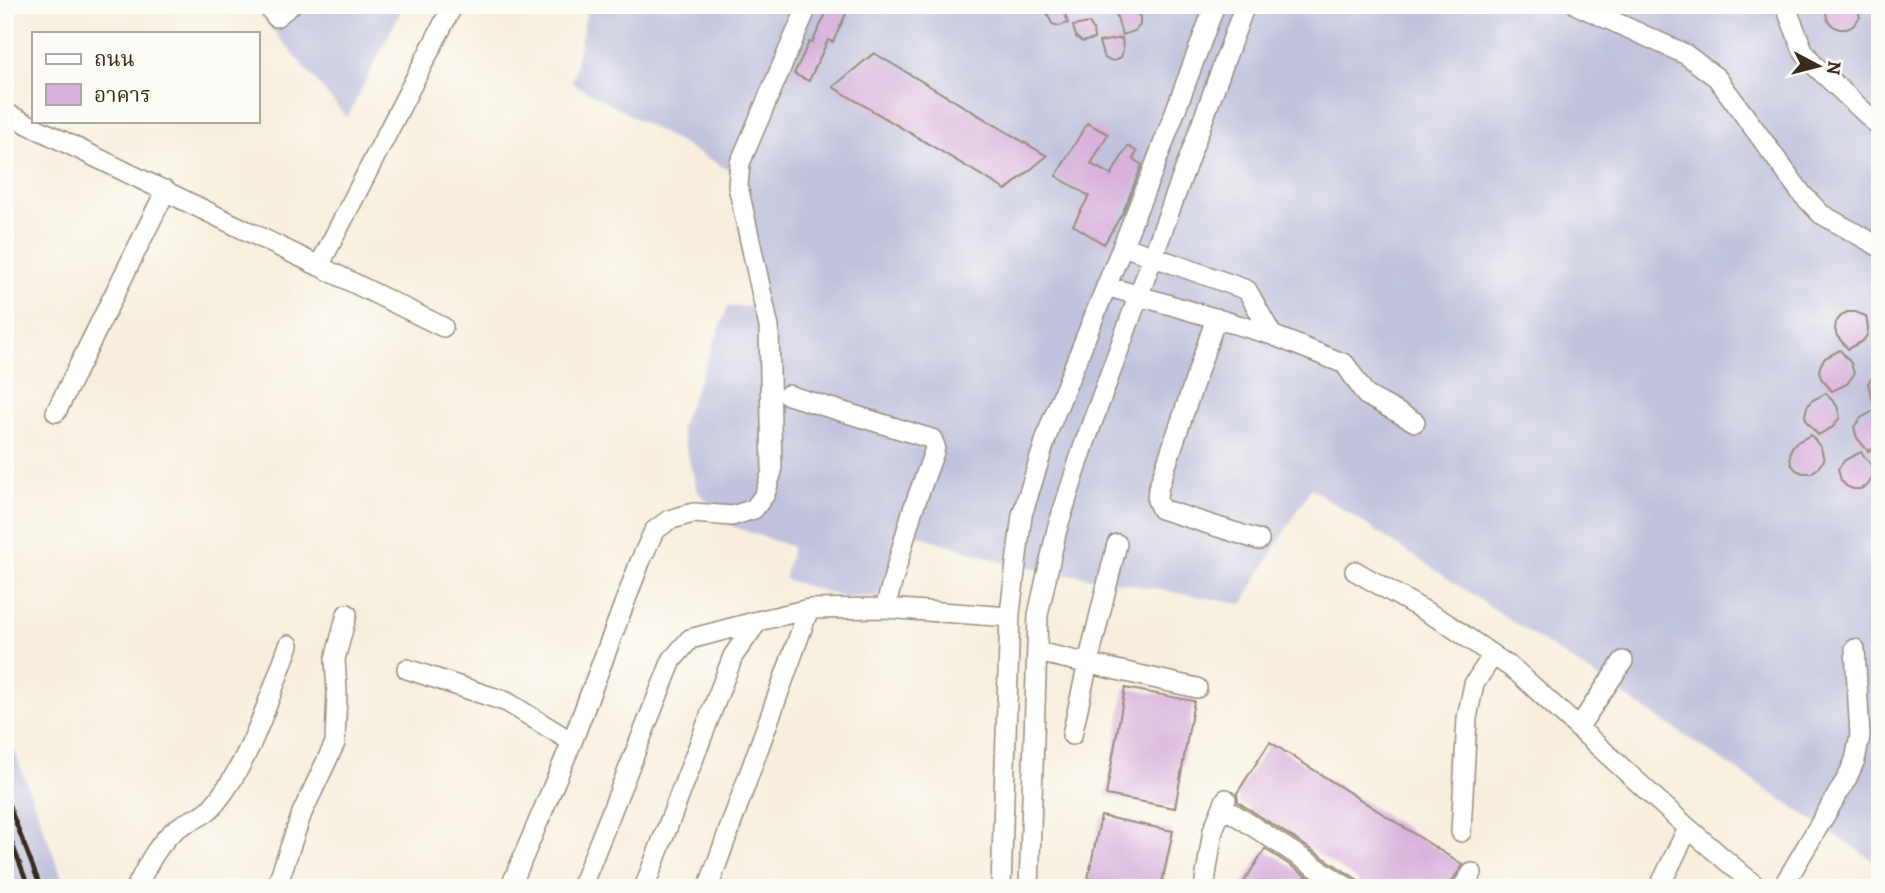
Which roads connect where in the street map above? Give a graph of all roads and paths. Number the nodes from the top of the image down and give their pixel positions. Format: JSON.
{"nodes":[{"id":1,"x":267,"y":5,"type":"edge"},
{"id":2,"x":291,"y":5,"type":"edge"},
{"id":3,"x":453,"y":5,"type":"edge"},
{"id":4,"x":808,"y":5,"type":"edge"},
{"id":5,"x":1215,"y":5,"type":"edge"},
{"id":6,"x":1245,"y":5,"type":"edge"},
{"id":7,"x":1577,"y":5,"type":"edge"},
{"id":8,"x":1785,"y":5,"type":"edge"},
{"id":9,"x":7,"y":117,"type":"edge"},
{"id":10,"x":1880,"y":127,"type":"edge"},
{"id":11,"x":166,"y":190,"type":"junction"},
{"id":12,"x":1123,"y":246,"type":"junction"},
{"id":13,"x":1880,"y":247,"type":"edge"},
{"id":14,"x":1152,"y":257,"type":"junction"},
{"id":15,"x":319,"y":266,"type":"junction"},
{"id":16,"x":1107,"y":286,"type":"junction"},
{"id":17,"x":1138,"y":296,"type":"junction"},
{"id":18,"x":1216,"y":318,"type":"junction"},
{"id":19,"x":443,"y":327,"type":"dead end"},
{"id":20,"x":1272,"y":335,"type":"junction"},
{"id":21,"x":788,"y":395,"type":"dead end"},
{"id":22,"x":56,"y":412,"type":"dead end"},
{"id":23,"x":1415,"y":422,"type":"dead end"},
{"id":24,"x":1259,"y":540,"type":"dead end"},
{"id":25,"x":1117,"y":544,"type":"dead end"},
{"id":26,"x":1355,"y":570,"type":"dead end"},
{"id":27,"x":885,"y":608,"type":"junction"},
{"id":28,"x":808,"y":609,"type":"junction"},
{"id":29,"x":346,"y":614,"type":"dead end"},
{"id":30,"x":1010,"y":617,"type":"junction"},
{"id":31,"x":758,"y":621,"type":"junction"},
{"id":32,"x":289,"y":645,"type":"dead end"},
{"id":33,"x":1855,"y":649,"type":"dead end"},
{"id":34,"x":1037,"y":652,"type":"junction"},
{"id":35,"x":1493,"y":655,"type":"junction"},
{"id":36,"x":1623,"y":661,"type":"dead end"},
{"id":37,"x":1088,"y":663,"type":"junction"},
{"id":38,"x":407,"y":669,"type":"dead end"},
{"id":39,"x":1197,"y":688,"type":"dead end"},
{"id":40,"x":1578,"y":728,"type":"junction"},
{"id":41,"x":1072,"y":735,"type":"dead end"},
{"id":42,"x":572,"y":742,"type":"junction"},
{"id":43,"x":1688,"y":828,"type":"junction"},
{"id":44,"x":1461,"y":832,"type":"dead end"},
{"id":45,"x":136,"y":888,"type":"edge"},
{"id":46,"x":276,"y":888,"type":"edge"},
{"id":47,"x":510,"y":888,"type":"edge"},
{"id":48,"x":581,"y":888,"type":"edge"},
{"id":49,"x":644,"y":888,"type":"edge"},
{"id":50,"x":708,"y":888,"type":"edge"},
{"id":51,"x":1001,"y":888,"type":"edge"},
{"id":52,"x":1029,"y":888,"type":"edge"},
{"id":53,"x":1203,"y":888,"type":"edge"},
{"id":54,"x":1348,"y":888,"type":"edge"},
{"id":55,"x":1659,"y":888,"type":"edge"},
{"id":56,"x":1758,"y":888,"type":"edge"},
{"id":57,"x":1782,"y":888,"type":"edge"}],
"edges":[{"from":1,"to":2,"type":"street"},
{"from":3,"to":15,"type":"street"},
{"from":4,"to":42,"type":"street"},
{"from":5,"to":12,"type":"street"},
{"from":6,"to":14,"type":"street"},
{"from":7,"to":13,"type":"street"},
{"from":8,"to":10,"type":"street"},
{"from":9,"to":11,"type":"street"},
{"from":11,"to":15,"type":"street"},
{"from":11,"to":22,"type":"street"},
{"from":12,"to":14,"type":"street"},
{"from":12,"to":16,"type":"street"},
{"from":14,"to":17,"type":"street"},
{"from":14,"to":20,"type":"street"},
{"from":15,"to":19,"type":"street"},
{"from":16,"to":17,"type":"street"},
{"from":16,"to":30,"type":"street"},
{"from":17,"to":18,"type":"street"},
{"from":17,"to":34,"type":"street"},
{"from":18,"to":20,"type":"street"},
{"from":18,"to":24,"type":"street"},
{"from":20,"to":23,"type":"street"},
{"from":21,"to":27,"type":"street"},
{"from":25,"to":37,"type":"street"},
{"from":26,"to":35,"type":"street"},
{"from":27,"to":28,"type":"street"},
{"from":27,"to":30,"type":"street"},
{"from":28,"to":31,"type":"street"},
{"from":28,"to":50,"type":"street"},
{"from":29,"to":46,"type":"street"},
{"from":30,"to":51,"type":"street"},
{"from":31,"to":48,"type":"street"},
{"from":31,"to":49,"type":"street"},
{"from":32,"to":45,"type":"street"},
{"from":33,"to":57,"type":"street"},
{"from":34,"to":37,"type":"street"},
{"from":34,"to":52,"type":"street"},
{"from":35,"to":40,"type":"street"},
{"from":35,"to":44,"type":"street"},
{"from":36,"to":40,"type":"street"},
{"from":37,"to":39,"type":"street"},
{"from":37,"to":41,"type":"street"},
{"from":38,"to":42,"type":"street"},
{"from":40,"to":43,"type":"street"},
{"from":42,"to":47,"type":"street"},
{"from":43,"to":55,"type":"street"},
{"from":43,"to":56,"type":"street"},
{"from":53,"to":54,"type":"street"}]}
